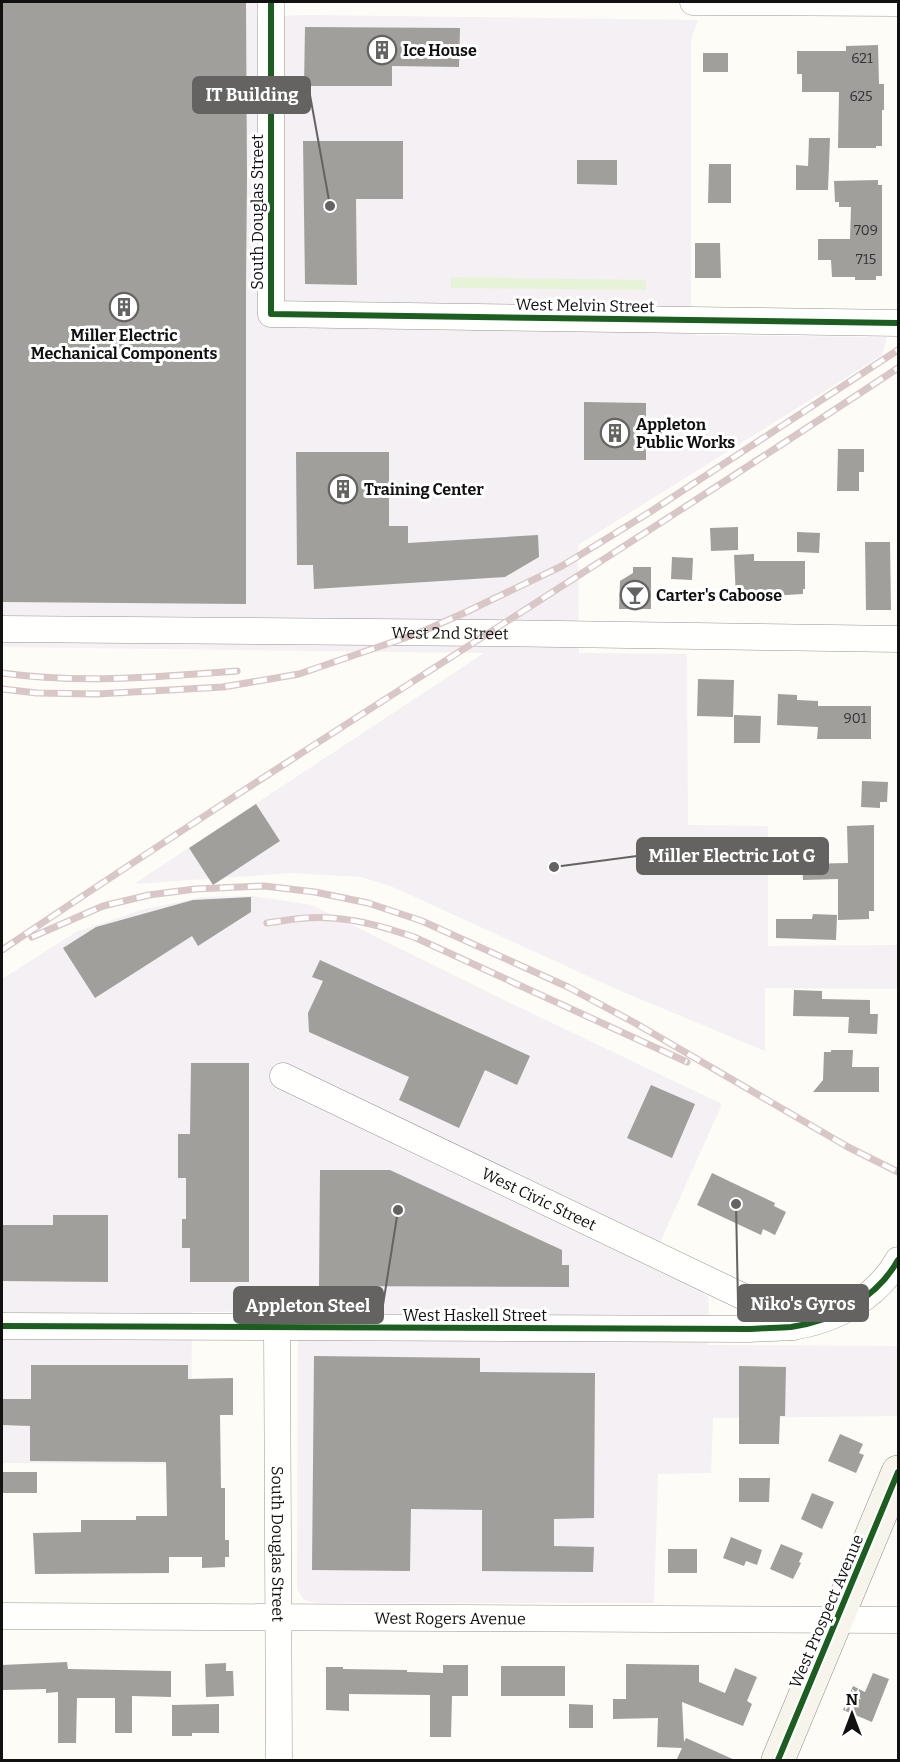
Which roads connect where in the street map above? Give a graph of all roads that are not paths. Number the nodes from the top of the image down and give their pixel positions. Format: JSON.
{"nodes":[{"id":1,"x":271,"y":2,"type":"edge"},
{"id":2,"x":693,"y":2,"type":"edge"},
{"id":3,"x":898,"y":3,"type":"edge"},
{"id":4,"x":271,"y":314,"type":"joint"},
{"id":5,"x":898,"y":323,"type":"edge"},
{"id":6,"x":2,"y":629,"type":"edge"},
{"id":7,"x":898,"y":639,"type":"edge"},
{"id":8,"x":283,"y":1076,"type":"dead end"},
{"id":9,"x":897,"y":1267,"type":"edge"},
{"id":10,"x":2,"y":1326,"type":"edge"},
{"id":11,"x":793,"y":1326,"type":"junction"},
{"id":12,"x":277,"y":1328,"type":"junction"},
{"id":13,"x":898,"y":1472,"type":"edge"},
{"id":14,"x":2,"y":1616,"type":"edge"},
{"id":15,"x":279,"y":1618,"type":"junction"},
{"id":16,"x":837,"y":1620,"type":"junction"},
{"id":17,"x":898,"y":1620,"type":"edge"},
{"id":18,"x":279,"y":1761,"type":"edge"},
{"id":19,"x":778,"y":1761,"type":"edge"}],
"edges":[{"from":1,"to":4,"type":"street","name":"South Douglas Street"},
{"from":2,"to":3,"type":"street"},
{"from":4,"to":5,"type":"street","name":"West Melvin Street"},
{"from":6,"to":7,"type":"street","name":"West 2nd Street"},
{"from":8,"to":11,"type":"street","name":"West Civic Street"},
{"from":9,"to":11,"type":"street","name":"West Haskell Street"},
{"from":10,"to":12,"type":"street","name":"West Haskell Street"},
{"from":11,"to":12,"type":"street","name":"West Haskell Street"},
{"from":12,"to":15,"type":"street","name":"South Douglas Street"},
{"from":13,"to":16,"type":"main road","name":"West Prospect Avenue"},
{"from":14,"to":15,"type":"street","name":"West Rogers Avenue"},
{"from":15,"to":16,"type":"street","name":"West Rogers Avenue"},
{"from":15,"to":18,"type":"street","name":"South Douglas Street"},
{"from":16,"to":17,"type":"street","name":"West Rogers Avenue"},
{"from":16,"to":19,"type":"main road","name":"West Prospect Avenue"}]}
